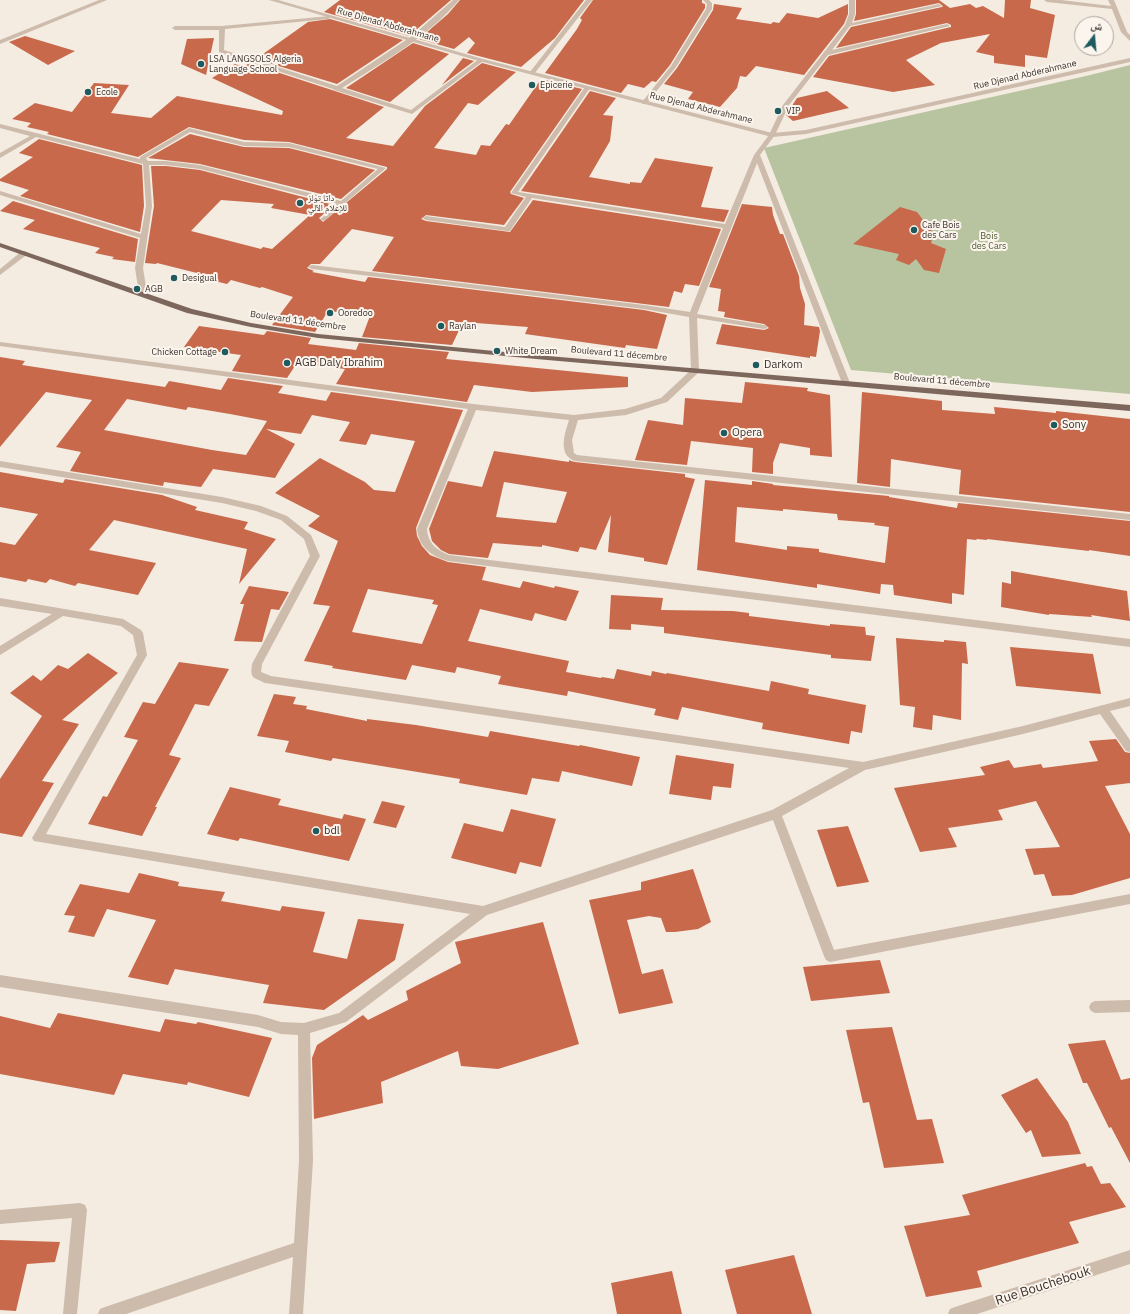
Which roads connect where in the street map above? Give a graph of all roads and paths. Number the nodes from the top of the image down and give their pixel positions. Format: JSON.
{"nodes":[{"id":1,"x":104,"y":0,"type":"edge"},
{"id":2,"x":272,"y":0,"type":"edge"},
{"id":3,"x":456,"y":0,"type":"edge"},
{"id":4,"x":590,"y":0,"type":"edge"},
{"id":5,"x":706,"y":0,"type":"edge"},
{"id":6,"x":852,"y":0,"type":"edge"},
{"id":7,"x":1047,"y":0,"type":"edge"},
{"id":8,"x":1111,"y":0,"type":"edge"},
{"id":9,"x":939,"y":6,"type":"dead end"},
{"id":10,"x":1114,"y":8,"type":"junction"},
{"id":11,"x":328,"y":17,"type":"junction"},
{"id":12,"x":848,"y":25,"type":"junction"},
{"id":13,"x":946,"y":26,"type":"dead end"},
{"id":14,"x":175,"y":28,"type":"dead end"},
{"id":15,"x":222,"y":28,"type":"junction"},
{"id":16,"x":1130,"y":40,"type":"edge"},
{"id":17,"x":411,"y":41,"type":"junction"},
{"id":18,"x":0,"y":42,"type":"edge"},
{"id":19,"x":827,"y":53,"type":"junction"},
{"id":20,"x":481,"y":60,"type":"junction"},
{"id":21,"x":1130,"y":60,"type":"edge"},
{"id":22,"x":532,"y":73,"type":"junction"},
{"id":23,"x":587,"y":88,"type":"junction"},
{"id":24,"x":336,"y":89,"type":"junction"},
{"id":25,"x":644,"y":103,"type":"junction"},
{"id":26,"x":0,"y":126,"type":"edge"},
{"id":27,"x":772,"y":135,"type":"junction"},
{"id":28,"x":34,"y":136,"type":"junction"},
{"id":29,"x":0,"y":156,"type":"edge"},
{"id":30,"x":757,"y":156,"type":"junction"},
{"id":31,"x":146,"y":163,"type":"junction"},
{"id":32,"x":0,"y":192,"type":"edge"},
{"id":33,"x":531,"y":195,"type":"junction"},
{"id":34,"x":341,"y":203,"type":"junction"},
{"id":35,"x":426,"y":218,"type":"dead end"},
{"id":36,"x":324,"y":220,"type":"dead end"},
{"id":37,"x":727,"y":227,"type":"junction"},
{"id":38,"x":144,"y":237,"type":"junction"},
{"id":39,"x":0,"y":245,"type":"edge"},
{"id":40,"x":25,"y":253,"type":"junction"},
{"id":41,"x":312,"y":267,"type":"dead end"},
{"id":42,"x":0,"y":273,"type":"edge"},
{"id":43,"x":143,"y":293,"type":"junction"},
{"id":44,"x":693,"y":315,"type":"junction"},
{"id":45,"x":764,"y":327,"type":"dead end"},
{"id":46,"x":0,"y":344,"type":"edge"},
{"id":47,"x":695,"y":371,"type":"junction"},
{"id":48,"x":846,"y":383,"type":"junction"},
{"id":49,"x":473,"y":407,"type":"junction"},
{"id":50,"x":1130,"y":408,"type":"edge"},
{"id":51,"x":574,"y":418,"type":"junction"},
{"id":52,"x":0,"y":464,"type":"edge"},
{"id":53,"x":1130,"y":518,"type":"edge"},
{"id":54,"x":0,"y":602,"type":"edge"},
{"id":55,"x":63,"y":612,"type":"junction"},
{"id":56,"x":1130,"y":643,"type":"edge"},
{"id":57,"x":0,"y":652,"type":"edge"},
{"id":58,"x":1130,"y":702,"type":"edge"},
{"id":59,"x":1103,"y":710,"type":"junction"},
{"id":60,"x":1130,"y":748,"type":"edge"},
{"id":61,"x":863,"y":766,"type":"junction"},
{"id":62,"x":776,"y":814,"type":"junction"},
{"id":63,"x":1130,"y":899,"type":"edge"},
{"id":64,"x":483,"y":911,"type":"junction"},
{"id":65,"x":0,"y":981,"type":"edge"},
{"id":66,"x":1130,"y":1006,"type":"edge"},
{"id":67,"x":1095,"y":1007,"type":"dead end"},
{"id":68,"x":304,"y":1029,"type":"junction"},
{"id":69,"x":0,"y":1217,"type":"edge"},
{"id":70,"x":300,"y":1248,"type":"junction"},
{"id":71,"x":1130,"y":1258,"type":"edge"},
{"id":72,"x":70,"y":1314,"type":"edge"},
{"id":73,"x":105,"y":1314,"type":"edge"},
{"id":74,"x":296,"y":1314,"type":"edge"},
{"id":75,"x":955,"y":1314,"type":"edge"}],
"edges":[{"from":1,"to":18,"type":"street"},
{"from":2,"to":11,"type":"street","name":"Rue Djenad Abderahmane"},
{"from":3,"to":17,"type":"street"},
{"from":4,"to":22,"type":"street"},
{"from":5,"to":25,"type":"street"},
{"from":6,"to":12,"type":"street"},
{"from":7,"to":10,"type":"street"},
{"from":8,"to":10,"type":"street"},
{"from":9,"to":12,"type":"street"},
{"from":10,"to":16,"type":"street"},
{"from":11,"to":15,"type":"street"},
{"from":11,"to":17,"type":"street","name":"Rue Djenad Abderahmane"},
{"from":12,"to":19,"type":"street"},
{"from":13,"to":19,"type":"street"},
{"from":14,"to":15,"type":"street"},
{"from":15,"to":24,"type":"street"},
{"from":17,"to":20,"type":"street","name":"Rue Djenad Abderahmane"},
{"from":17,"to":24,"type":"street"},
{"from":19,"to":27,"type":"street"},
{"from":20,"to":22,"type":"street","name":"Rue Djenad Abderahmane"},
{"from":20,"to":24,"type":"street"},
{"from":21,"to":27,"type":"street","name":"Rue Djenad Abderahmane"},
{"from":22,"to":23,"type":"street","name":"Rue Djenad Abderahmane"},
{"from":23,"to":25,"type":"street","name":"Rue Djenad Abderahmane"},
{"from":23,"to":33,"type":"street"},
{"from":25,"to":27,"type":"street","name":"Rue Djenad Abderahmane"},
{"from":26,"to":28,"type":"street"},
{"from":27,"to":30,"type":"street"},
{"from":28,"to":29,"type":"street"},
{"from":28,"to":31,"type":"street"},
{"from":30,"to":37,"type":"street"},
{"from":30,"to":48,"type":"street"},
{"from":31,"to":34,"type":"street"},
{"from":31,"to":34,"type":"street"},
{"from":31,"to":38,"type":"street"},
{"from":32,"to":38,"type":"street"},
{"from":33,"to":35,"type":"street"},
{"from":33,"to":37,"type":"street"},
{"from":34,"to":36,"type":"street"},
{"from":37,"to":44,"type":"street"},
{"from":38,"to":43,"type":"street"},
{"from":39,"to":40,"type":"main road","name":"Boulevard 11 décembre"},
{"from":40,"to":42,"type":"street"},
{"from":40,"to":43,"type":"main road","name":"Boulevard 11 décembre"},
{"from":41,"to":44,"type":"street"},
{"from":43,"to":47,"type":"main road","name":"Boulevard 11 décembre"},
{"from":44,"to":45,"type":"street"},
{"from":44,"to":47,"type":"street"},
{"from":46,"to":49,"type":"street"},
{"from":47,"to":48,"type":"main road","name":"Boulevard 11 décembre"},
{"from":47,"to":51,"type":"street"},
{"from":48,"to":50,"type":"main road","name":"Boulevard 11 décembre"},
{"from":49,"to":51,"type":"street"},
{"from":49,"to":56,"type":"street"},
{"from":51,"to":53,"type":"street"},
{"from":52,"to":61,"type":"street"},
{"from":54,"to":55,"type":"street"},
{"from":55,"to":57,"type":"street"},
{"from":55,"to":64,"type":"street"},
{"from":58,"to":59,"type":"street"},
{"from":59,"to":60,"type":"street"},
{"from":59,"to":61,"type":"street"},
{"from":61,"to":62,"type":"street"},
{"from":62,"to":63,"type":"street"},
{"from":62,"to":64,"type":"street"},
{"from":64,"to":68,"type":"street"},
{"from":65,"to":68,"type":"street"},
{"from":66,"to":67,"type":"street"},
{"from":68,"to":70,"type":"street"},
{"from":69,"to":72,"type":"street"},
{"from":70,"to":73,"type":"street"},
{"from":70,"to":74,"type":"street"},
{"from":71,"to":75,"type":"street","name":"Rue Bouchebouk"}]}
